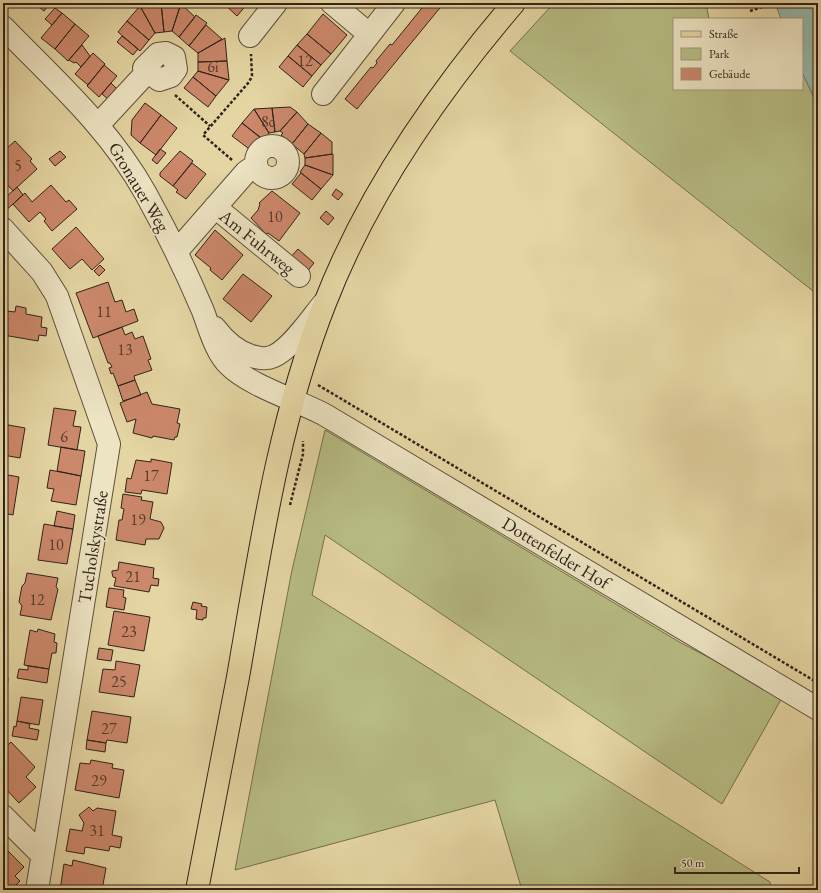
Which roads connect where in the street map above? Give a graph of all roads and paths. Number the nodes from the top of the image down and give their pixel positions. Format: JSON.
{"nodes":[{"id":1,"x":276,"y":3,"type":"edge"},
{"id":2,"x":332,"y":3,"type":"edge"},
{"id":3,"x":394,"y":3,"type":"edge"},
{"id":4,"x":514,"y":3,"type":"edge"},
{"id":5,"x":774,"y":3,"type":"edge"},
{"id":6,"x":750,"y":11,"type":"dead end"},
{"id":7,"x":3,"y":27,"type":"edge"},
{"id":8,"x":368,"y":34,"type":"junction"},
{"id":9,"x":250,"y":36,"type":"joint"},
{"id":10,"x":154,"y":76,"type":"joint"},
{"id":11,"x":323,"y":94,"type":"dead end"},
{"id":12,"x":98,"y":125,"type":"junction"},
{"id":13,"x":210,"y":126,"type":"junction"},
{"id":14,"x":251,"y":169,"type":"joint"},
{"id":15,"x":215,"y":207,"type":"junction"},
{"id":16,"x":3,"y":229,"type":"edge"},
{"id":17,"x":176,"y":252,"type":"junction"},
{"id":18,"x":299,"y":276,"type":"dead end"},
{"id":19,"x":325,"y":302,"type":"junction"},
{"id":20,"x":203,"y":311,"type":"junction"},
{"id":21,"x":319,"y":378,"type":"dead end"},
{"id":22,"x":293,"y":399,"type":"junction"},
{"id":23,"x":818,"y":683,"type":"edge"},
{"id":24,"x":818,"y":709,"type":"edge"},
{"id":25,"x":3,"y":816,"type":"edge"},
{"id":26,"x":42,"y":855,"type":"junction"},
{"id":27,"x":37,"y":890,"type":"edge"},
{"id":28,"x":197,"y":890,"type":"edge"}],
"edges":[{"from":1,"to":9,"type":"street"},
{"from":2,"to":8,"type":"street"},
{"from":3,"to":8,"type":"street"},
{"from":4,"to":19,"type":"main road"},
{"from":5,"to":6,"type":"path"},
{"from":7,"to":12,"type":"street","name":"Gronauer Weg"},
{"from":8,"to":11,"type":"street"},
{"from":9,"to":13,"type":"path"},
{"from":10,"to":12,"type":"street"},
{"from":10,"to":13,"type":"path"},
{"from":12,"to":17,"type":"street","name":"Gronauer Weg"},
{"from":13,"to":14,"type":"path"},
{"from":14,"to":15,"type":"street","name":"Am Fuhrweg"},
{"from":15,"to":17,"type":"street","name":"Am Fuhrweg"},
{"from":15,"to":18,"type":"street","name":"Am Fuhrweg"},
{"from":16,"to":26,"type":"street","name":"Tucholskystraße"},
{"from":17,"to":20,"type":"street","name":"Gronauer Weg"},
{"from":19,"to":20,"type":"street","name":"Gronauer Weg"},
{"from":19,"to":22,"type":"main road"},
{"from":20,"to":22,"type":"street","name":"Gronauer Weg"},
{"from":21,"to":23,"type":"path"},
{"from":22,"to":24,"type":"street","name":"Dottenfelder Hof"},
{"from":22,"to":28,"type":"main road"},
{"from":25,"to":26,"type":"street"},
{"from":26,"to":27,"type":"street","name":"Tucholskystraße"}]}
